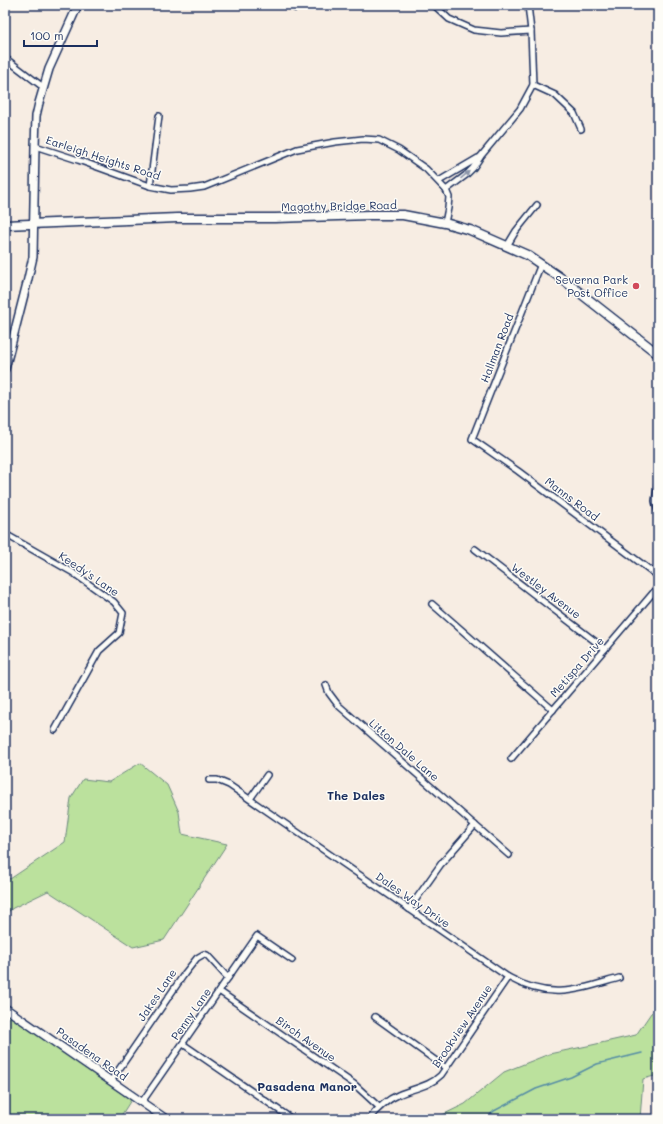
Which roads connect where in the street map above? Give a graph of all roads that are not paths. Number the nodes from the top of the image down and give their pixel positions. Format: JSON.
{"nodes":[{"id":1,"x":78,"y":5,"type":"edge"},
{"id":2,"x":434,"y":5,"type":"edge"},
{"id":3,"x":528,"y":5,"type":"edge"},
{"id":4,"x":530,"y":31,"type":"junction"},
{"id":5,"x":5,"y":58,"type":"edge"},
{"id":6,"x":532,"y":85,"type":"junction"},
{"id":7,"x":43,"y":87,"type":"junction"},
{"id":8,"x":159,"y":116,"type":"dead end"},
{"id":9,"x":581,"y":129,"type":"dead end"},
{"id":10,"x":35,"y":146,"type":"junction"},
{"id":11,"x":481,"y":156,"type":"junction"},
{"id":12,"x":440,"y":181,"type":"junction"},
{"id":13,"x":150,"y":186,"type":"junction"},
{"id":14,"x":446,"y":190,"type":"junction"},
{"id":15,"x":537,"y":205,"type":"dead end"},
{"id":16,"x":445,"y":223,"type":"junction"},
{"id":17,"x":34,"y":224,"type":"junction"},
{"id":18,"x":5,"y":225,"type":"edge"},
{"id":19,"x":507,"y":246,"type":"junction"},
{"id":20,"x":541,"y":264,"type":"junction"},
{"id":21,"x":658,"y":354,"type":"edge"},
{"id":22,"x":5,"y":369,"type":"edge"},
{"id":23,"x":472,"y":439,"type":"joint"},
{"id":24,"x":658,"y":483,"type":"edge"},
{"id":25,"x":658,"y":512,"type":"edge"},
{"id":26,"x":5,"y":534,"type":"edge"},
{"id":27,"x":475,"y":549,"type":"dead end"},
{"id":28,"x":658,"y":576,"type":"edge"},
{"id":29,"x":658,"y":587,"type":"edge"},
{"id":30,"x":432,"y":604,"type":"dead end"},
{"id":31,"x":605,"y":649,"type":"junction"},
{"id":32,"x":326,"y":685,"type":"dead end"},
{"id":33,"x":553,"y":710,"type":"junction"},
{"id":34,"x":55,"y":730,"type":"dead end"},
{"id":35,"x":511,"y":759,"type":"dead end"},
{"id":36,"x":267,"y":775,"type":"dead end"},
{"id":37,"x":208,"y":780,"type":"dead end"},
{"id":38,"x":250,"y":799,"type":"junction"},
{"id":39,"x":475,"y":824,"type":"junction"},
{"id":40,"x":509,"y":855,"type":"dead end"},
{"id":41,"x":409,"y":909,"type":"junction"},
{"id":42,"x":292,"y":960,"type":"dead end"},
{"id":43,"x":508,"y":977,"type":"junction"},
{"id":44,"x":228,"y":978,"type":"junction"},
{"id":45,"x":619,"y":978,"type":"dead end"},
{"id":46,"x":219,"y":991,"type":"junction"},
{"id":47,"x":5,"y":1008,"type":"edge"},
{"id":48,"x":375,"y":1017,"type":"dead end"},
{"id":49,"x":183,"y":1044,"type":"junction"},
{"id":50,"x":446,"y":1068,"type":"junction"},
{"id":51,"x":111,"y":1081,"type":"junction"},
{"id":52,"x":142,"y":1102,"type":"junction"},
{"id":53,"x":379,"y":1107,"type":"junction"},
{"id":54,"x":166,"y":1119,"type":"edge"},
{"id":55,"x":292,"y":1119,"type":"edge"},
{"id":56,"x":368,"y":1119,"type":"edge"}],
"edges":[{"from":1,"to":7,"type":"main road"},
{"from":2,"to":4,"type":"street"},
{"from":3,"to":4,"type":"street"},
{"from":4,"to":6,"type":"street"},
{"from":5,"to":7,"type":"street"},
{"from":6,"to":9,"type":"street"},
{"from":6,"to":11,"type":"street"},
{"from":7,"to":10,"type":"main road"},
{"from":8,"to":13,"type":"street"},
{"from":10,"to":13,"type":"street","name":"Earleigh Heights Road"},
{"from":10,"to":17,"type":"main road"},
{"from":11,"to":12,"type":"street"},
{"from":14,"to":11,"type":"street","one_way":true},
{"from":12,"to":13,"type":"street","name":"Earleigh Heights Road"},
{"from":12,"to":14,"type":"street","name":"Earleigh Heights Road"},
{"from":14,"to":16,"type":"street"},
{"from":15,"to":19,"type":"street"},
{"from":16,"to":17,"type":"main road","name":"Magothy Bridge Road"},
{"from":16,"to":19,"type":"main road","name":"Magothy Bridge Road"},
{"from":17,"to":18,"type":"main road","name":"Magothy Bridge Road"},
{"from":17,"to":22,"type":"main road"},
{"from":19,"to":20,"type":"main road","name":"Magothy Bridge Road"},
{"from":20,"to":21,"type":"main road","name":"Magothy Bridge Road"},
{"from":20,"to":23,"type":"street","name":"Hallman Road"},
{"from":23,"to":28,"type":"street","name":"Manns Road"},
{"from":24,"to":25,"type":"street"},
{"from":26,"to":34,"type":"street","name":"Keedy's Lane"},
{"from":27,"to":31,"type":"street","name":"Westley Avenue"},
{"from":29,"to":31,"type":"street","name":"Metispa Drive"},
{"from":30,"to":33,"type":"street"},
{"from":31,"to":33,"type":"street","name":"Metispa Drive"},
{"from":32,"to":39,"type":"street","name":"Litton Dale Lane"},
{"from":33,"to":35,"type":"street","name":"Metispa Drive"},
{"from":36,"to":38,"type":"street"},
{"from":37,"to":38,"type":"street","name":"Dales Way Drive"},
{"from":38,"to":41,"type":"street","name":"Dales Way Drive"},
{"from":39,"to":40,"type":"street","name":"Litton Dale Lane"},
{"from":39,"to":41,"type":"street"},
{"from":41,"to":43,"type":"street","name":"Dales Way Drive"},
{"from":42,"to":44,"type":"street","name":"Penny Lane"},
{"from":43,"to":45,"type":"street","name":"Dales Way Drive"},
{"from":43,"to":50,"type":"street","name":"Brookview Avenue"},
{"from":44,"to":46,"type":"street","name":"Penny Lane"},
{"from":44,"to":51,"type":"street","name":"Jakes Lane"},
{"from":46,"to":49,"type":"street","name":"Penny Lane"},
{"from":46,"to":53,"type":"street","name":"Birch Avenue"},
{"from":47,"to":51,"type":"main road","name":"Pasadena Road"},
{"from":48,"to":50,"type":"street"},
{"from":49,"to":52,"type":"street","name":"Penny Lane"},
{"from":49,"to":55,"type":"street"},
{"from":50,"to":53,"type":"street","name":"Brookview Avenue"},
{"from":51,"to":52,"type":"main road","name":"Pasadena Road"},
{"from":52,"to":54,"type":"main road","name":"Pasadena Road"},
{"from":53,"to":56,"type":"street","name":"Brookview Avenue"}]}
